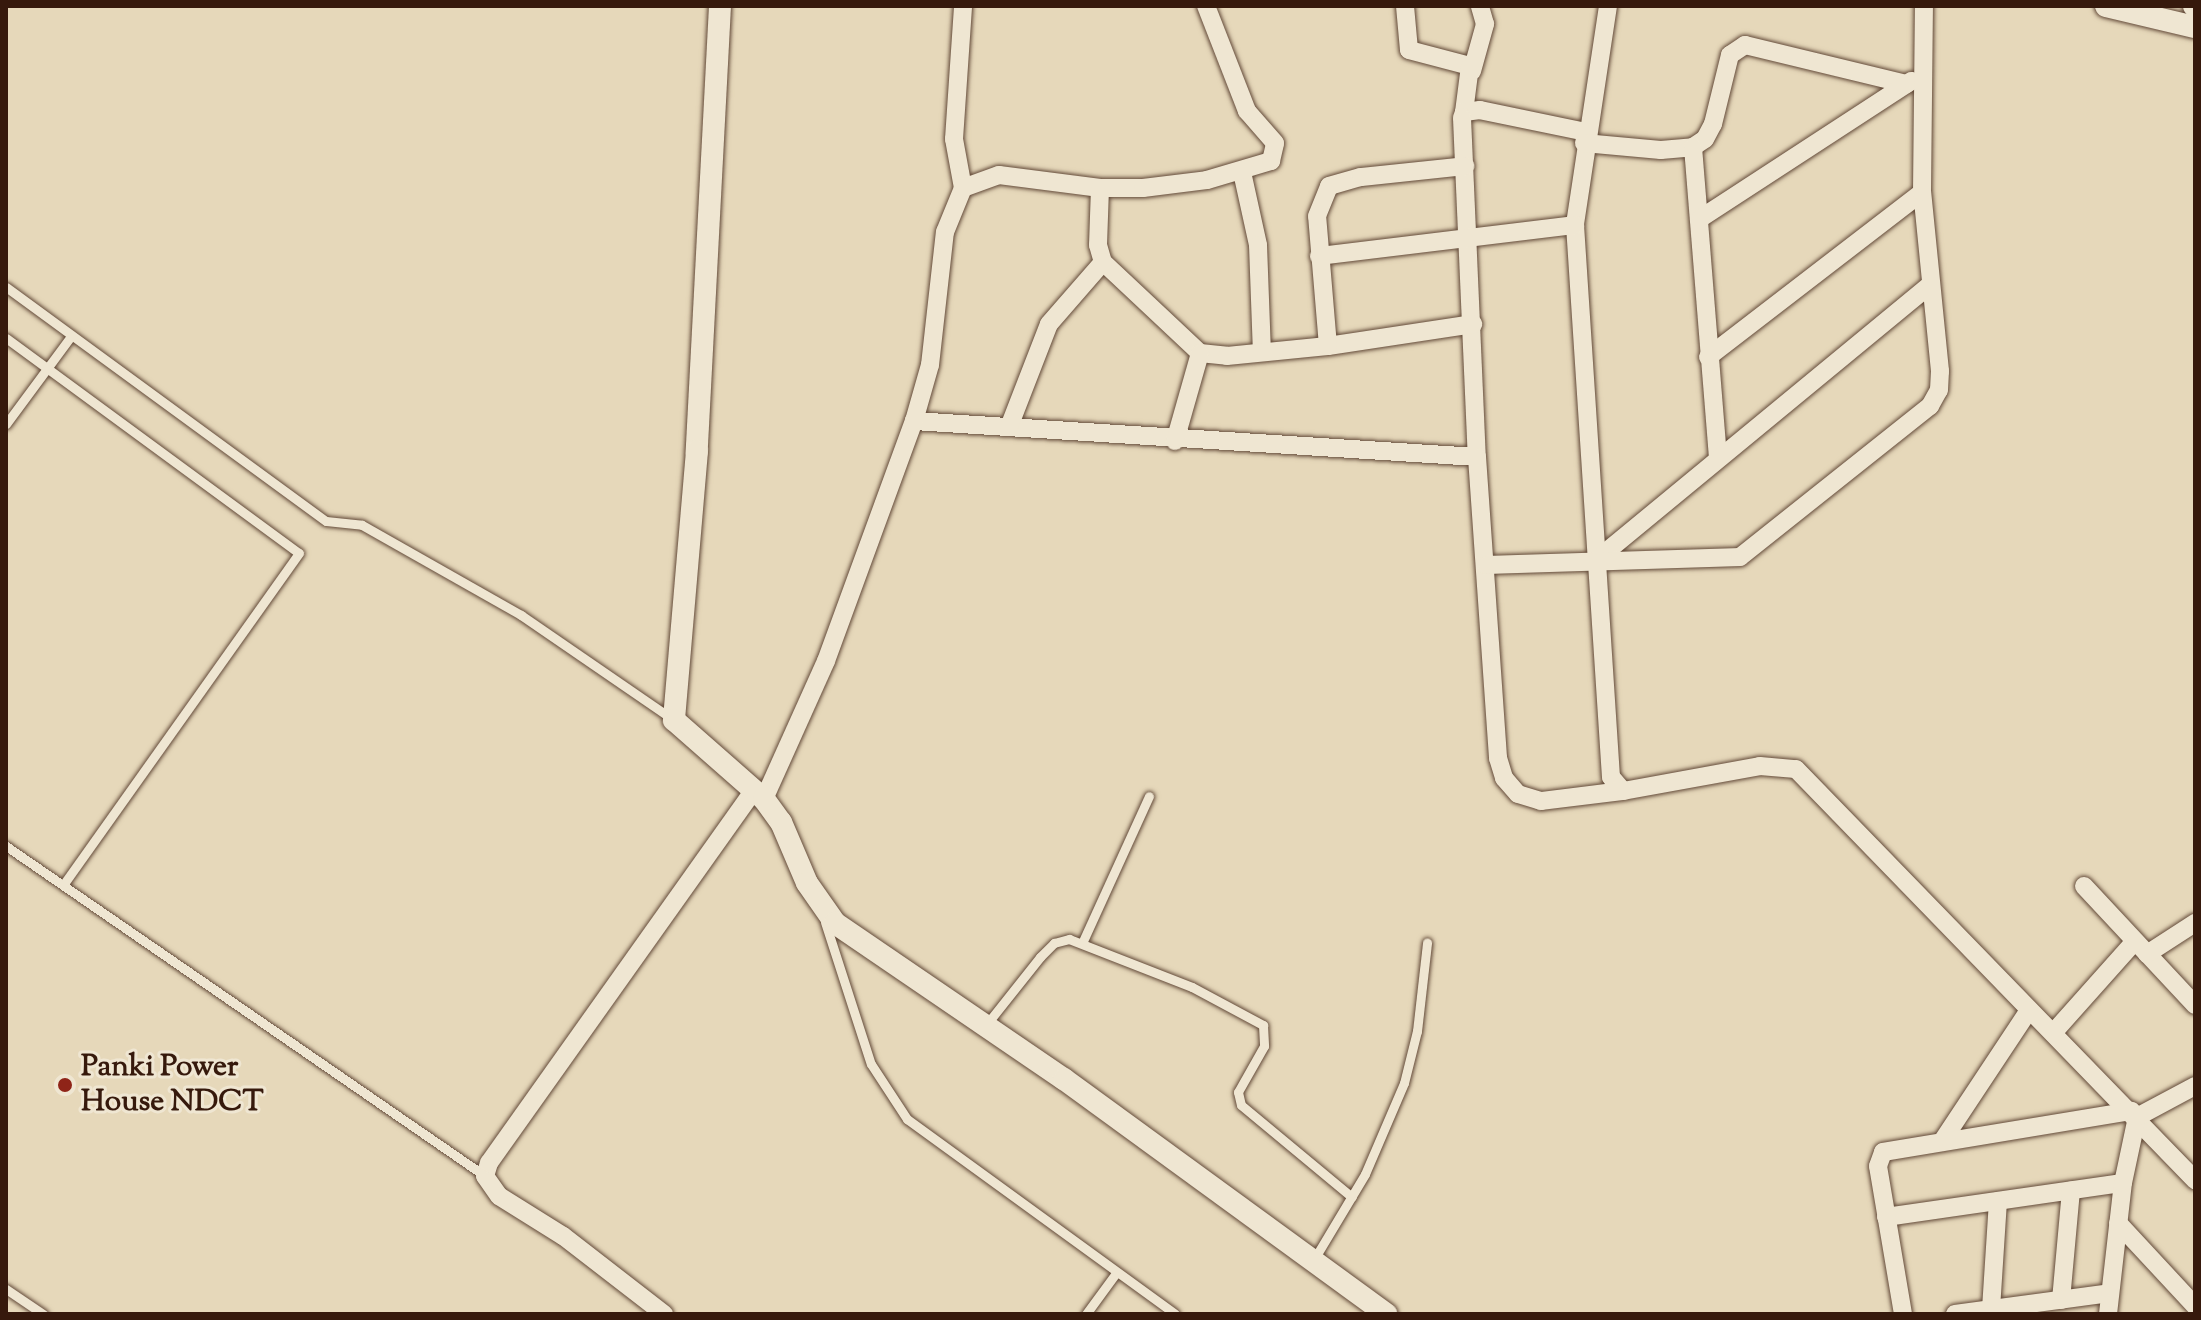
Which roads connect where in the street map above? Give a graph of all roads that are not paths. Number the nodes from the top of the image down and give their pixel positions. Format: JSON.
{"nodes":[{"id":1,"x":720,"y":6,"type":"edge"},
{"id":2,"x":963,"y":6,"type":"edge"},
{"id":3,"x":1206,"y":6,"type":"edge"},
{"id":4,"x":1405,"y":6,"type":"edge"},
{"id":5,"x":1480,"y":6,"type":"edge"},
{"id":6,"x":1608,"y":6,"type":"edge"},
{"id":7,"x":1924,"y":6,"type":"edge"},
{"id":8,"x":2106,"y":6,"type":"edge"},
{"id":9,"x":2195,"y":27,"type":"edge"},
{"id":10,"x":1472,"y":71,"type":"junction"},
{"id":11,"x":1913,"y":80,"type":"junction"},
{"id":12,"x":1464,"y":112,"type":"junction"},
{"id":13,"x":1585,"y":137,"type":"junction"},
{"id":14,"x":1693,"y":147,"type":"junction"},
{"id":15,"x":1465,"y":166,"type":"junction"},
{"id":16,"x":1242,"y":172,"type":"junction"},
{"id":17,"x":963,"y":188,"type":"junction"},
{"id":18,"x":1100,"y":188,"type":"junction"},
{"id":19,"x":1922,"y":192,"type":"junction"},
{"id":20,"x":1701,"y":218,"type":"junction"},
{"id":21,"x":1575,"y":225,"type":"junction"},
{"id":22,"x":1467,"y":240,"type":"junction"},
{"id":23,"x":1319,"y":256,"type":"junction"},
{"id":24,"x":1103,"y":262,"type":"junction"},
{"id":25,"x":1930,"y":285,"type":"junction"},
{"id":26,"x":6,"y":287,"type":"edge"},
{"id":27,"x":1473,"y":324,"type":"junction"},
{"id":28,"x":71,"y":336,"type":"junction"},
{"id":29,"x":6,"y":338,"type":"edge"},
{"id":30,"x":1328,"y":346,"type":"junction"},
{"id":31,"x":1262,"y":352,"type":"junction"},
{"id":32,"x":1200,"y":353,"type":"junction"},
{"id":33,"x":1708,"y":357,"type":"junction"},
{"id":34,"x":47,"y":367,"type":"junction"},
{"id":35,"x":914,"y":421,"type":"junction"},
{"id":36,"x":6,"y":424,"type":"edge"},
{"id":37,"x":1009,"y":427,"type":"junction"},
{"id":38,"x":1175,"y":441,"type":"junction"},
{"id":39,"x":1477,"y":457,"type":"junction"},
{"id":40,"x":1718,"y":457,"type":"junction"},
{"id":41,"x":1595,"y":561,"type":"junction"},
{"id":42,"x":1487,"y":565,"type":"junction"},
{"id":43,"x":674,"y":720,"type":"junction"},
{"id":44,"x":1623,"y":791,"type":"junction"},
{"id":45,"x":759,"y":794,"type":"junction"},
{"id":46,"x":1149,"y":796,"type":"dead end"},
{"id":47,"x":6,"y":846,"type":"edge"},
{"id":48,"x":63,"y":885,"type":"junction"},
{"id":49,"x":2084,"y":886,"type":"dead end"},
{"id":50,"x":821,"y":907,"type":"junction"},
{"id":51,"x":2195,"y":923,"type":"edge"},
{"id":52,"x":1083,"y":941,"type":"junction"},
{"id":53,"x":1427,"y":943,"type":"dead end"},
{"id":54,"x":2141,"y":948,"type":"junction"},
{"id":55,"x":2195,"y":1005,"type":"edge"},
{"id":56,"x":2029,"y":1010,"type":"junction"},
{"id":57,"x":986,"y":1025,"type":"junction"},
{"id":58,"x":2053,"y":1033,"type":"junction"},
{"id":59,"x":2195,"y":1086,"type":"edge"},
{"id":60,"x":2135,"y":1114,"type":"junction"},
{"id":61,"x":1943,"y":1140,"type":"junction"},
{"id":62,"x":485,"y":1176,"type":"junction"},
{"id":63,"x":2195,"y":1180,"type":"edge"},
{"id":64,"x":2123,"y":1183,"type":"junction"},
{"id":65,"x":2071,"y":1190,"type":"junction"},
{"id":66,"x":1352,"y":1197,"type":"junction"},
{"id":67,"x":1998,"y":1201,"type":"junction"},
{"id":68,"x":1886,"y":1217,"type":"junction"},
{"id":69,"x":2118,"y":1223,"type":"junction"},
{"id":70,"x":1313,"y":1261,"type":"junction"},
{"id":71,"x":1116,"y":1273,"type":"junction"},
{"id":72,"x":6,"y":1289,"type":"edge"},
{"id":73,"x":2110,"y":1293,"type":"junction"},
{"id":74,"x":2061,"y":1300,"type":"junction"},
{"id":75,"x":2195,"y":1306,"type":"edge"},
{"id":76,"x":1991,"y":1309,"type":"junction"},
{"id":77,"x":43,"y":1314,"type":"edge"},
{"id":78,"x":664,"y":1314,"type":"edge"},
{"id":79,"x":1086,"y":1314,"type":"edge"},
{"id":80,"x":1175,"y":1314,"type":"edge"},
{"id":81,"x":1386,"y":1314,"type":"edge"},
{"id":82,"x":1903,"y":1314,"type":"edge"},
{"id":83,"x":1955,"y":1314,"type":"edge"},
{"id":84,"x":2108,"y":1314,"type":"edge"}],
"edges":[{"from":1,"to":43,"type":"street"},
{"from":2,"to":17,"type":"street"},
{"from":3,"to":16,"type":"street"},
{"from":4,"to":10,"type":"street"},
{"from":5,"to":10,"type":"street"},
{"from":6,"to":13,"type":"street"},
{"from":7,"to":11,"type":"street"},
{"from":8,"to":9,"type":"street"},
{"from":10,"to":12,"type":"street"},
{"from":11,"to":14,"type":"street"},
{"from":11,"to":19,"type":"street"},
{"from":11,"to":20,"type":"street"},
{"from":12,"to":13,"type":"street"},
{"from":12,"to":15,"type":"street"},
{"from":13,"to":14,"type":"street"},
{"from":13,"to":21,"type":"street"},
{"from":14,"to":20,"type":"street"},
{"from":15,"to":22,"type":"street"},
{"from":15,"to":23,"type":"street"},
{"from":16,"to":18,"type":"street"},
{"from":16,"to":31,"type":"street"},
{"from":17,"to":18,"type":"street"},
{"from":17,"to":35,"type":"street"},
{"from":18,"to":24,"type":"street"},
{"from":19,"to":25,"type":"street"},
{"from":19,"to":33,"type":"street"},
{"from":20,"to":33,"type":"street"},
{"from":21,"to":22,"type":"street"},
{"from":21,"to":41,"type":"street"},
{"from":22,"to":23,"type":"street"},
{"from":22,"to":27,"type":"street"},
{"from":23,"to":30,"type":"street"},
{"from":24,"to":32,"type":"street"},
{"from":24,"to":37,"type":"street"},
{"from":25,"to":40,"type":"street"},
{"from":25,"to":41,"type":"street"},
{"from":26,"to":28,"type":"lane"},
{"from":27,"to":30,"type":"street"},
{"from":27,"to":39,"type":"street"},
{"from":28,"to":34,"type":"lane"},
{"from":28,"to":43,"type":"lane"},
{"from":29,"to":34,"type":"lane"},
{"from":30,"to":31,"type":"street"},
{"from":31,"to":32,"type":"street"},
{"from":32,"to":38,"type":"street"},
{"from":33,"to":40,"type":"street"},
{"from":34,"to":36,"type":"lane"},
{"from":34,"to":48,"type":"lane"},
{"from":35,"to":37,"type":"street"},
{"from":35,"to":45,"type":"street"},
{"from":37,"to":38,"type":"street"},
{"from":38,"to":39,"type":"street"},
{"from":39,"to":42,"type":"street"},
{"from":40,"to":41,"type":"street"},
{"from":41,"to":42,"type":"street"},
{"from":41,"to":44,"type":"street"},
{"from":42,"to":44,"type":"street"},
{"from":43,"to":45,"type":"street"},
{"from":44,"to":56,"type":"street"},
{"from":45,"to":50,"type":"street"},
{"from":45,"to":62,"type":"street"},
{"from":46,"to":52,"type":"lane"},
{"from":47,"to":48,"type":"lane"},
{"from":48,"to":62,"type":"lane"},
{"from":49,"to":54,"type":"street"},
{"from":50,"to":57,"type":"street"},
{"from":50,"to":71,"type":"lane"},
{"from":51,"to":54,"type":"street"},
{"from":52,"to":57,"type":"lane"},
{"from":52,"to":66,"type":"lane"},
{"from":53,"to":66,"type":"lane"},
{"from":54,"to":55,"type":"street"},
{"from":54,"to":58,"type":"street"},
{"from":56,"to":58,"type":"street"},
{"from":56,"to":61,"type":"street"},
{"from":57,"to":70,"type":"street"},
{"from":58,"to":60,"type":"street"},
{"from":59,"to":60,"type":"street"},
{"from":60,"to":61,"type":"street"},
{"from":60,"to":63,"type":"street"},
{"from":60,"to":64,"type":"street"},
{"from":61,"to":68,"type":"street"},
{"from":62,"to":78,"type":"street"},
{"from":64,"to":65,"type":"street"},
{"from":64,"to":69,"type":"street"},
{"from":65,"to":67,"type":"street"},
{"from":65,"to":74,"type":"street"},
{"from":66,"to":70,"type":"lane"},
{"from":67,"to":68,"type":"street"},
{"from":67,"to":76,"type":"street"},
{"from":68,"to":82,"type":"street"},
{"from":69,"to":73,"type":"street"},
{"from":69,"to":75,"type":"street"},
{"from":70,"to":81,"type":"street"},
{"from":71,"to":79,"type":"lane"},
{"from":71,"to":80,"type":"lane"},
{"from":72,"to":77,"type":"lane"},
{"from":73,"to":74,"type":"street"},
{"from":73,"to":84,"type":"street"},
{"from":74,"to":76,"type":"street"},
{"from":76,"to":83,"type":"street"}]}
